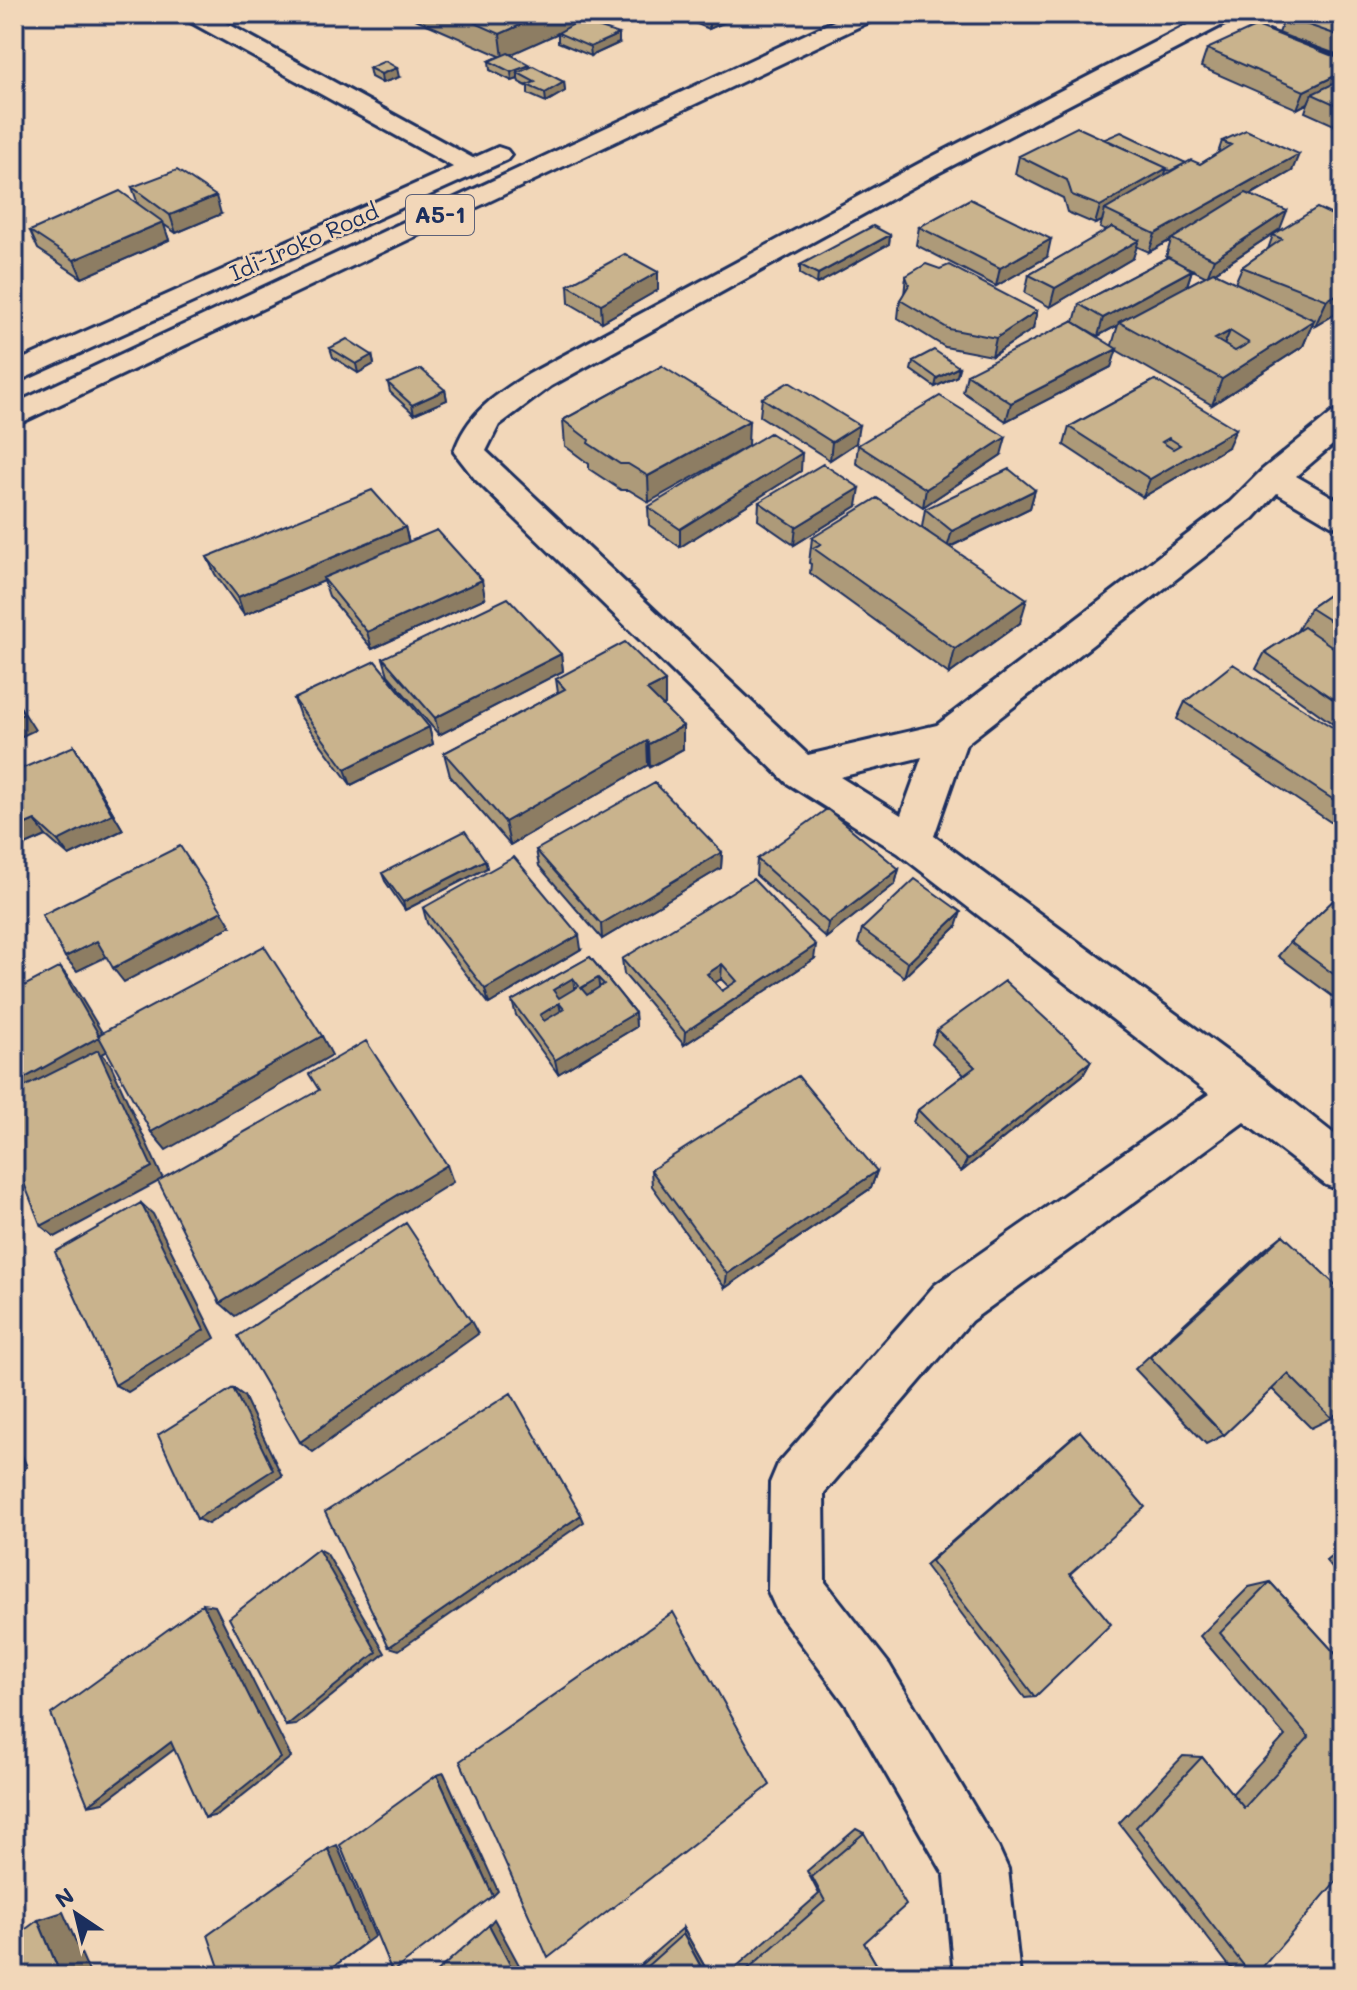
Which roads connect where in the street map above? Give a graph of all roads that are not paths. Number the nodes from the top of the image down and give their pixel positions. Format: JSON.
{"nodes":[{"id":1,"x":193,"y":14,"type":"edge"},
{"id":2,"x":814,"y":14,"type":"edge"},
{"id":3,"x":867,"y":14,"type":"edge"},
{"id":4,"x":1226,"y":14,"type":"edge"},
{"id":5,"x":686,"y":71,"type":"dead end"},
{"id":6,"x":528,"y":141,"type":"dead end"},
{"id":7,"x":471,"y":167,"type":"junction"},
{"id":8,"x":14,"y":374,"type":"edge"},
{"id":9,"x":14,"y":416,"type":"edge"},
{"id":10,"x":1343,"y":420,"type":"edge"},
{"id":11,"x":1274,"y":477,"type":"junction"},
{"id":12,"x":1343,"y":517,"type":"edge"},
{"id":13,"x":949,"y":736,"type":"junction"},
{"id":14,"x":801,"y":772,"type":"junction"},
{"id":15,"x":912,"y":842,"type":"junction"},
{"id":16,"x":1247,"y":1093,"type":"junction"},
{"id":17,"x":1343,"y":1169,"type":"edge"},
{"id":18,"x":987,"y":1976,"type":"edge"}],
"edges":[{"from":1,"to":7,"type":"main road"},
{"from":2,"to":5,"type":"main road"},
{"from":3,"to":9,"type":"main road","number":"A5-1"},
{"from":4,"to":14,"type":"main road"},
{"from":6,"to":7,"type":"main road","name":"Idi-Iroko Road","number":"A5-1"},
{"from":7,"to":8,"type":"main road","name":"Idi-Iroko Road","number":"A5-1"},
{"from":10,"to":11,"type":"main road"},
{"from":11,"to":12,"type":"main road"},
{"from":11,"to":13,"type":"main road"},
{"from":13,"to":14,"type":"main road"},
{"from":13,"to":15,"type":"main road"},
{"from":14,"to":15,"type":"main road"},
{"from":15,"to":16,"type":"main road"},
{"from":16,"to":17,"type":"main road"},
{"from":16,"to":18,"type":"main road"}]}
